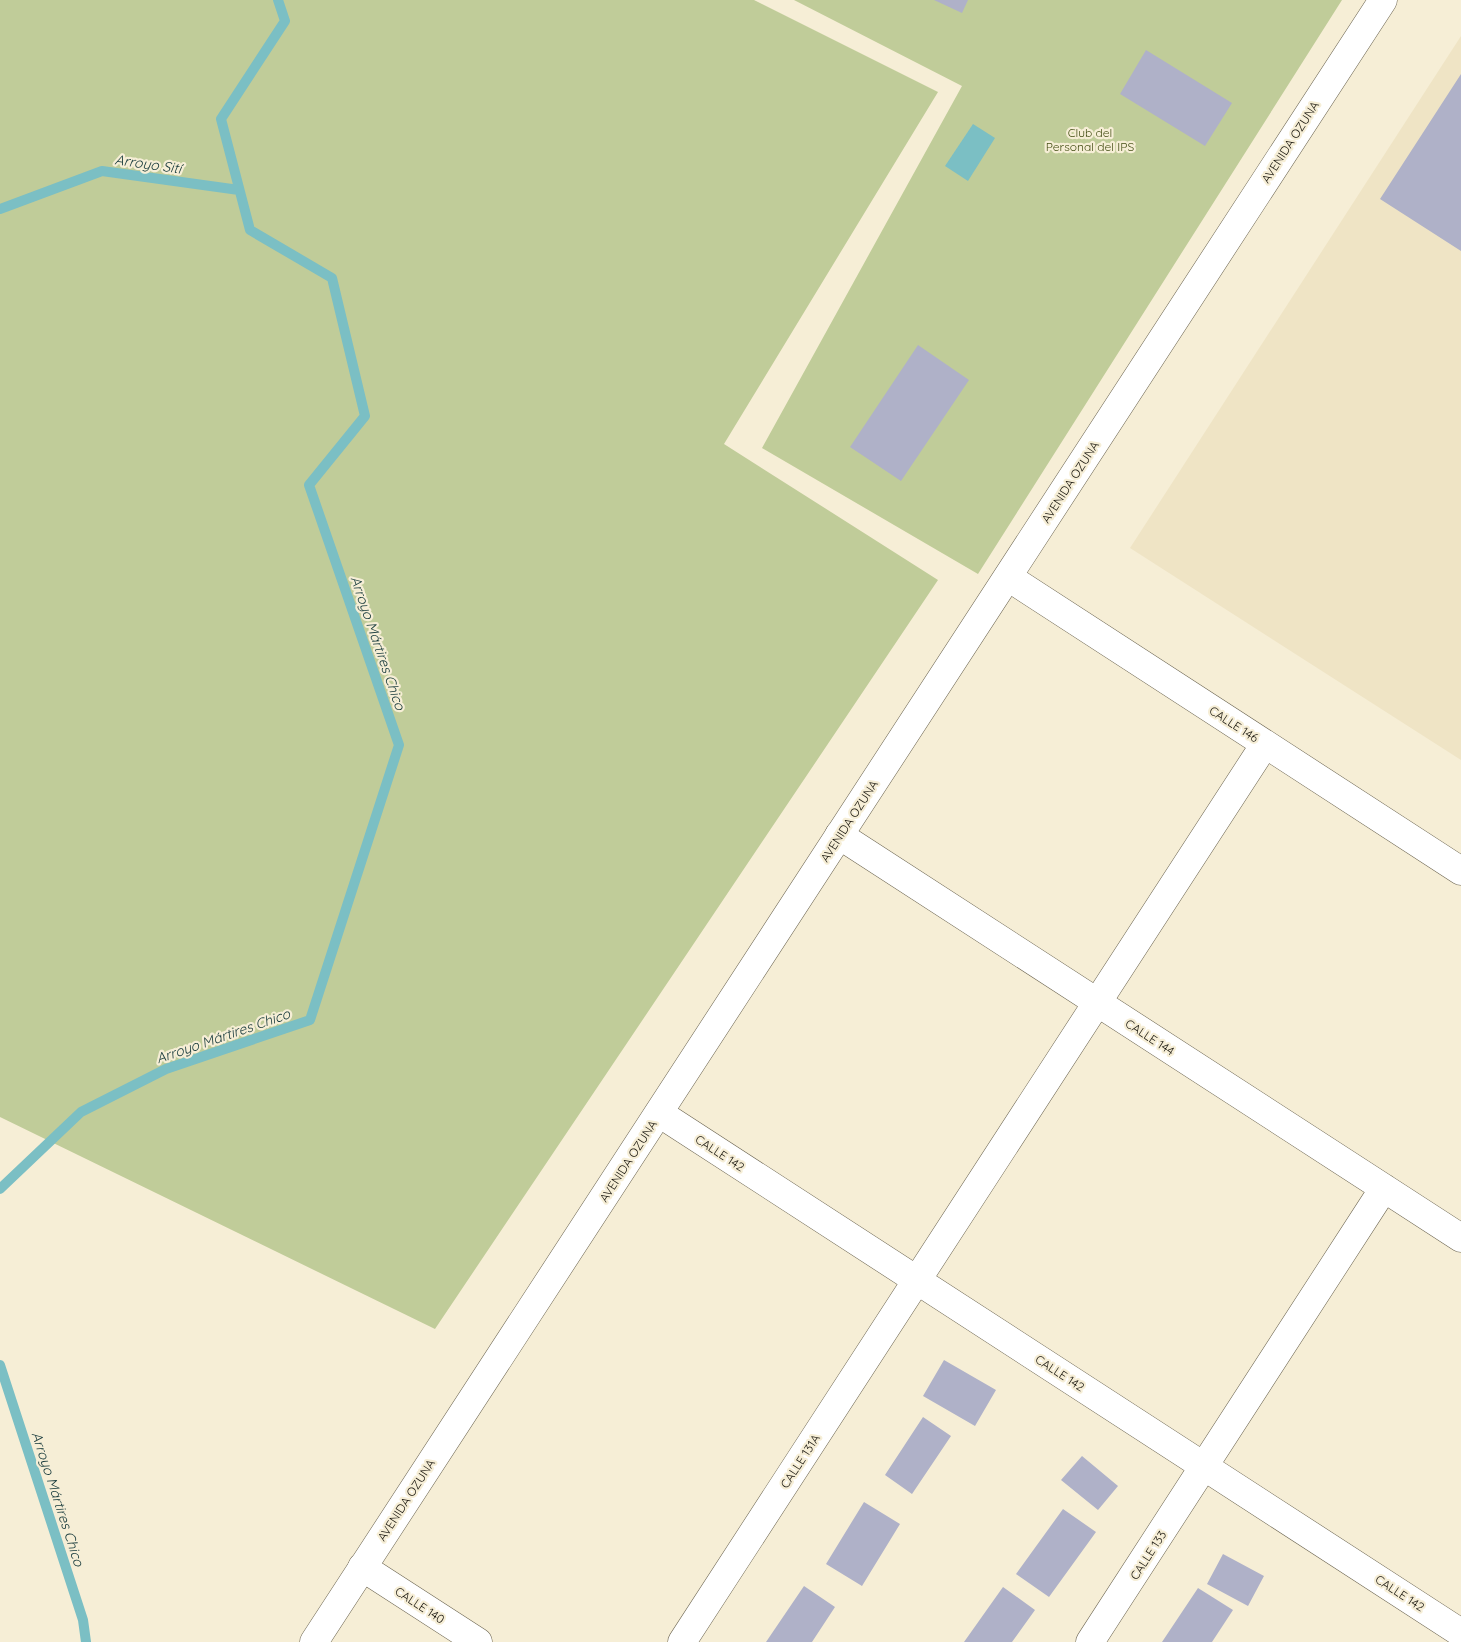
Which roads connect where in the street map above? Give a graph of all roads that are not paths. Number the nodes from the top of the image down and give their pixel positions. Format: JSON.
{"nodes":[{"id":1,"x":1383,"y":0,"type":"edge"},
{"id":2,"x":1008,"y":577,"type":"junction"},
{"id":3,"x":1265,"y":744,"type":"junction"},
{"id":4,"x":839,"y":835,"type":"junction"},
{"id":5,"x":1461,"y":872,"type":"edge"},
{"id":6,"x":1097,"y":1002,"type":"junction"},
{"id":7,"x":658,"y":1113,"type":"junction"},
{"id":8,"x":1384,"y":1188,"type":"junction"},
{"id":9,"x":1461,"y":1238,"type":"edge"},
{"id":10,"x":918,"y":1281,"type":"junction"},
{"id":11,"x":1205,"y":1467,"type":"junction"},
{"id":12,"x":362,"y":1567,"type":"junction"},
{"id":13,"x":1461,"y":1633,"type":"edge"},
{"id":14,"x":314,"y":1642,"type":"edge"},
{"id":15,"x":478,"y":1642,"type":"edge"},
{"id":16,"x":682,"y":1642,"type":"edge"},
{"id":17,"x":1090,"y":1642,"type":"edge"}],
"edges":[{"from":1,"to":2,"type":"street","name":"AVENIDA OZUNA"},
{"from":2,"to":3,"type":"street","name":"CALLE 146"},
{"from":2,"to":4,"type":"street","name":"AVENIDA OZUNA"},
{"from":3,"to":5,"type":"street","name":"CALLE 146"},
{"from":3,"to":6,"type":"street","name":"CALLE 131A"},
{"from":4,"to":6,"type":"street","name":"CALLE 144"},
{"from":4,"to":7,"type":"street","name":"AVENIDA OZUNA"},
{"from":6,"to":8,"type":"street","name":"CALLE 144"},
{"from":6,"to":10,"type":"street","name":"CALLE 131A"},
{"from":7,"to":10,"type":"street","name":"CALLE 142"},
{"from":7,"to":12,"type":"street","name":"AVENIDA OZUNA"},
{"from":8,"to":9,"type":"street","name":"CALLE 144"},
{"from":8,"to":11,"type":"street","name":"CALLE 133"},
{"from":10,"to":11,"type":"street","name":"CALLE 142"},
{"from":10,"to":16,"type":"street","name":"CALLE 131A"},
{"from":11,"to":13,"type":"street","name":"CALLE 142"},
{"from":11,"to":17,"type":"street","name":"CALLE 133"},
{"from":12,"to":14,"type":"street","name":"AVENIDA OZUNA"},
{"from":12,"to":15,"type":"street","name":"CALLE 140"}]}
